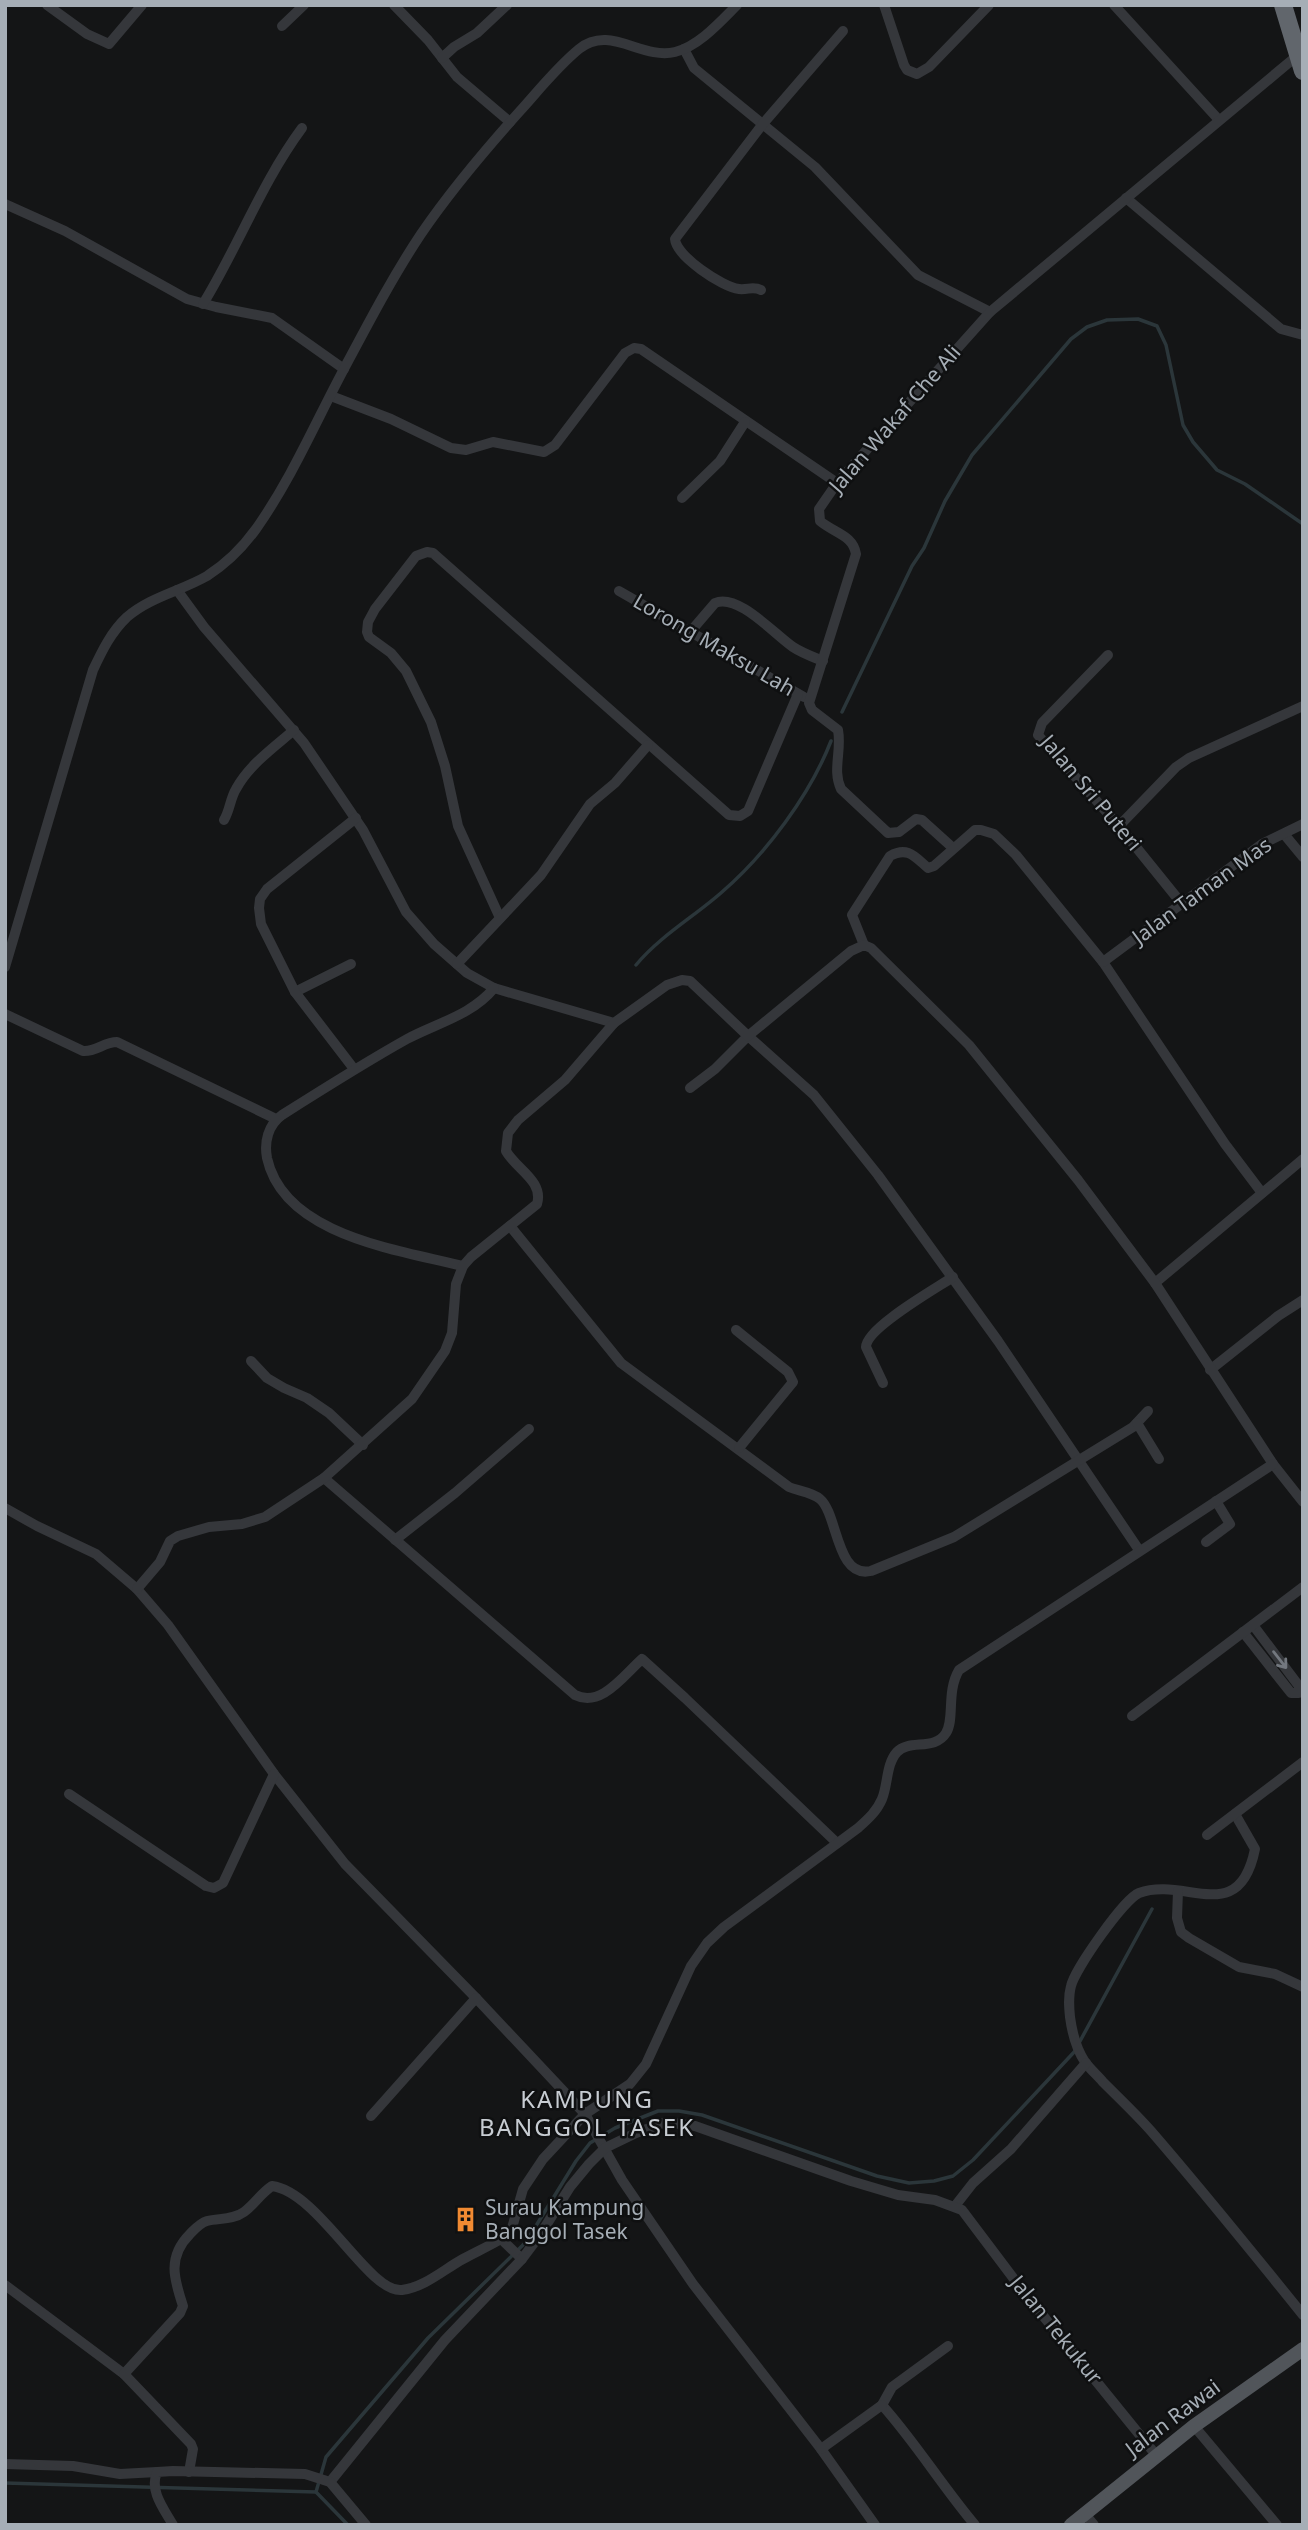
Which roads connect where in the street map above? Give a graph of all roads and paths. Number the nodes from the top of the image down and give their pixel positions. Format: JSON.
{"nodes":[{"id":1,"x":47,"y":5,"type":"edge"},
{"id":2,"x":142,"y":5,"type":"edge"},
{"id":3,"x":304,"y":5,"type":"edge"},
{"id":4,"x":394,"y":5,"type":"edge"},
{"id":5,"x":507,"y":5,"type":"edge"},
{"id":6,"x":737,"y":5,"type":"edge"},
{"id":7,"x":884,"y":5,"type":"edge"},
{"id":8,"x":989,"y":5,"type":"edge"},
{"id":9,"x":1114,"y":5,"type":"edge"},
{"id":10,"x":1283,"y":5,"type":"edge"},
{"id":11,"x":979,"y":10,"type":"edge"},
{"id":12,"x":282,"y":26,"type":"dead end"},
{"id":13,"x":843,"y":31,"type":"dead end"},
{"id":14,"x":684,"y":49,"type":"junction"},
{"id":15,"x":442,"y":58,"type":"junction"},
{"id":16,"x":1300,"y":63,"type":"edge"},
{"id":17,"x":1219,"y":120,"type":"junction"},
{"id":18,"x":510,"y":122,"type":"junction"},
{"id":19,"x":762,"y":125,"type":"junction"},
{"id":20,"x":302,"y":128,"type":"dead end"},
{"id":21,"x":1126,"y":198,"type":"junction"},
{"id":22,"x":7,"y":208,"type":"edge"},
{"id":23,"x":761,"y":290,"type":"dead end"},
{"id":24,"x":203,"y":304,"type":"junction"},
{"id":25,"x":990,"y":312,"type":"junction"},
{"id":26,"x":1303,"y":335,"type":"edge"},
{"id":27,"x":344,"y":369,"type":"junction"},
{"id":28,"x":331,"y":396,"type":"junction"},
{"id":29,"x":745,"y":422,"type":"junction"},
{"id":30,"x":837,"y":483,"type":"junction"},
{"id":31,"x":682,"y":498,"type":"dead end"},
{"id":32,"x":177,"y":590,"type":"junction"},
{"id":33,"x":619,"y":591,"type":"dead end"},
{"id":34,"x":691,"y":631,"type":"junction"},
{"id":35,"x":1108,"y":655,"type":"dead end"},
{"id":36,"x":822,"y":661,"type":"junction"},
{"id":37,"x":798,"y":694,"type":"junction"},
{"id":38,"x":810,"y":700,"type":"junction"},
{"id":39,"x":1303,"y":706,"type":"edge"},
{"id":40,"x":294,"y":730,"type":"junction"},
{"id":41,"x":648,"y":745,"type":"junction"},
{"id":42,"x":356,"y":818,"type":"junction"},
{"id":43,"x":224,"y":820,"type":"dead end"},
{"id":44,"x":1303,"y":824,"type":"edge"},
{"id":45,"x":1118,"y":827,"type":"junction"},
{"id":46,"x":1284,"y":834,"type":"junction"},
{"id":47,"x":953,"y":848,"type":"junction"},
{"id":48,"x":1303,"y":857,"type":"edge"},
{"id":49,"x":1182,"y":904,"type":"junction"},
{"id":50,"x":500,"y":918,"type":"junction"},
{"id":51,"x":864,"y":945,"type":"junction"},
{"id":52,"x":1103,"y":962,"type":"junction"},
{"id":53,"x":351,"y":964,"type":"dead end"},
{"id":54,"x":457,"y":964,"type":"junction"},
{"id":55,"x":5,"y":967,"type":"edge"},
{"id":56,"x":494,"y":988,"type":"junction"},
{"id":57,"x":295,"y":992,"type":"junction"},
{"id":58,"x":5,"y":1014,"type":"edge"},
{"id":59,"x":614,"y":1023,"type":"junction"},
{"id":60,"x":748,"y":1036,"type":"junction"},
{"id":61,"x":354,"y":1069,"type":"junction"},
{"id":62,"x":690,"y":1087,"type":"dead end"},
{"id":63,"x":276,"y":1119,"type":"junction"},
{"id":64,"x":1303,"y":1159,"type":"edge"},
{"id":65,"x":1262,"y":1193,"type":"junction"},
{"id":66,"x":510,"y":1226,"type":"junction"},
{"id":67,"x":463,"y":1266,"type":"junction"},
{"id":68,"x":953,"y":1277,"type":"junction"},
{"id":69,"x":1155,"y":1283,"type":"junction"},
{"id":70,"x":1303,"y":1300,"type":"edge"},
{"id":71,"x":736,"y":1330,"type":"dead end"},
{"id":72,"x":251,"y":1361,"type":"dead end"},
{"id":73,"x":1210,"y":1370,"type":"junction"},
{"id":74,"x":883,"y":1383,"type":"dead end"},
{"id":75,"x":1148,"y":1411,"type":"dead end"},
{"id":76,"x":1138,"y":1423,"type":"junction"},
{"id":77,"x":529,"y":1429,"type":"dead end"},
{"id":78,"x":363,"y":1445,"type":"junction"},
{"id":79,"x":739,"y":1448,"type":"junction"},
{"id":80,"x":1158,"y":1459,"type":"dead end"},
{"id":81,"x":1080,"y":1460,"type":"junction"},
{"id":82,"x":1273,"y":1464,"type":"junction"},
{"id":83,"x":324,"y":1478,"type":"junction"},
{"id":84,"x":1216,"y":1501,"type":"junction"},
{"id":85,"x":1303,"y":1502,"type":"edge"},
{"id":86,"x":5,"y":1508,"type":"edge"},
{"id":87,"x":395,"y":1540,"type":"junction"},
{"id":88,"x":1206,"y":1542,"type":"dead end"},
{"id":89,"x":1139,"y":1550,"type":"junction"},
{"id":90,"x":1303,"y":1587,"type":"edge"},
{"id":91,"x":138,"y":1589,"type":"junction"},
{"id":92,"x":1248,"y":1629,"type":"junction"},
{"id":93,"x":1132,"y":1716,"type":"dead end"},
{"id":94,"x":1303,"y":1762,"type":"edge"},
{"id":95,"x":274,"y":1774,"type":"junction"},
{"id":96,"x":69,"y":1794,"type":"dead end"},
{"id":97,"x":1235,"y":1814,"type":"junction"},
{"id":98,"x":1207,"y":1835,"type":"dead end"},
{"id":99,"x":837,"y":1843,"type":"junction"},
{"id":100,"x":1178,"y":1891,"type":"junction"},
{"id":101,"x":1303,"y":1987,"type":"edge"},
{"id":102,"x":476,"y":1998,"type":"junction"},
{"id":103,"x":1086,"y":2063,"type":"junction"},
{"id":104,"x":372,"y":2116,"type":"dead end"},
{"id":105,"x":586,"y":2116,"type":"junction"},
{"id":106,"x":604,"y":2146,"type":"junction"},
{"id":107,"x":955,"y":2206,"type":"junction"},
{"id":108,"x":505,"y":2242,"type":"junction"},
{"id":109,"x":520,"y":2258,"type":"junction"},
{"id":110,"x":5,"y":2285,"type":"edge"},
{"id":111,"x":1303,"y":2315,"type":"edge"},
{"id":112,"x":948,"y":2346,"type":"dead end"},
{"id":113,"x":1303,"y":2349,"type":"edge"},
{"id":114,"x":124,"y":2374,"type":"junction"},
{"id":115,"x":882,"y":2405,"type":"junction"},
{"id":116,"x":1194,"y":2426,"type":"junction"},
{"id":117,"x":821,"y":2449,"type":"junction"},
{"id":118,"x":1156,"y":2455,"type":"junction"},
{"id":119,"x":5,"y":2464,"type":"edge"},
{"id":120,"x":189,"y":2472,"type":"junction"},
{"id":121,"x":156,"y":2476,"type":"junction"},
{"id":122,"x":328,"y":2481,"type":"junction"},
{"id":123,"x":1089,"y":2519,"type":"edge"},
{"id":124,"x":173,"y":2525,"type":"edge"},
{"id":125,"x":366,"y":2525,"type":"edge"},
{"id":126,"x":875,"y":2525,"type":"edge"},
{"id":127,"x":975,"y":2525,"type":"edge"},
{"id":128,"x":1071,"y":2525,"type":"edge"},
{"id":129,"x":1277,"y":2525,"type":"edge"}],
"edges":[{"from":1,"to":2,"type":"street"},
{"from":3,"to":12,"type":"street"},
{"from":4,"to":15,"type":"street"},
{"from":5,"to":15,"type":"street"},
{"from":6,"to":14,"type":"street"},
{"from":7,"to":11,"type":"street"},
{"from":8,"to":11,"type":"street"},
{"from":9,"to":17,"type":"street"},
{"from":10,"to":16,"type":"highway"},
{"from":13,"to":19,"type":"street"},
{"from":14,"to":18,"type":"street"},
{"from":14,"to":19,"type":"street"},
{"from":15,"to":18,"type":"street"},
{"from":16,"to":17,"type":"street","name":"Jalan Wakaf Che Ali"},
{"from":17,"to":21,"type":"street","name":"Jalan Wakaf Che Ali"},
{"from":18,"to":27,"type":"street"},
{"from":19,"to":23,"type":"street"},
{"from":19,"to":25,"type":"street"},
{"from":20,"to":24,"type":"street"},
{"from":21,"to":25,"type":"street","name":"Jalan Wakaf Che Ali"},
{"from":21,"to":26,"type":"street"},
{"from":22,"to":24,"type":"street"},
{"from":24,"to":27,"type":"street"},
{"from":25,"to":30,"type":"street","name":"Jalan Wakaf Che Ali"},
{"from":27,"to":28,"type":"street"},
{"from":28,"to":29,"type":"street"},
{"from":28,"to":32,"type":"street"},
{"from":29,"to":30,"type":"street"},
{"from":29,"to":31,"type":"street"},
{"from":30,"to":36,"type":"street","name":"Jalan Wakaf Che Ali"},
{"from":32,"to":40,"type":"street"},
{"from":32,"to":55,"type":"street"},
{"from":33,"to":34,"type":"street","name":"Lorong Maksu Lah"},
{"from":34,"to":36,"type":"street"},
{"from":34,"to":37,"type":"street","name":"Lorong Maksu Lah"},
{"from":35,"to":45,"type":"street","name":"Jalan Sri Puteri"},
{"from":36,"to":38,"type":"street","name":"Jalan Wakaf Che Ali"},
{"from":37,"to":38,"type":"street","name":"Lorong Maksu Lah"},
{"from":37,"to":41,"type":"street"},
{"from":38,"to":47,"type":"street"},
{"from":39,"to":45,"type":"street"},
{"from":40,"to":42,"type":"street"},
{"from":40,"to":43,"type":"street"},
{"from":41,"to":50,"type":"street"},
{"from":41,"to":50,"type":"street"},
{"from":42,"to":54,"type":"street"},
{"from":42,"to":57,"type":"street"},
{"from":44,"to":46,"type":"street","name":"Jalan Taman Mas"},
{"from":45,"to":49,"type":"street","name":"Jalan Sri Puteri"},
{"from":46,"to":48,"type":"street"},
{"from":46,"to":49,"type":"street","name":"Jalan Taman Mas"},
{"from":47,"to":51,"type":"street"},
{"from":47,"to":52,"type":"street"},
{"from":49,"to":52,"type":"street","name":"Jalan Taman Mas"},
{"from":50,"to":54,"type":"street"},
{"from":51,"to":60,"type":"street"},
{"from":51,"to":69,"type":"street"},
{"from":52,"to":65,"type":"street"},
{"from":53,"to":57,"type":"street"},
{"from":54,"to":56,"type":"street"},
{"from":56,"to":59,"type":"street"},
{"from":56,"to":61,"type":"street"},
{"from":57,"to":61,"type":"street"},
{"from":58,"to":63,"type":"street"},
{"from":59,"to":60,"type":"street"},
{"from":59,"to":66,"type":"street"},
{"from":60,"to":62,"type":"street"},
{"from":60,"to":68,"type":"street"},
{"from":61,"to":63,"type":"street"},
{"from":63,"to":67,"type":"street"},
{"from":64,"to":65,"type":"street"},
{"from":65,"to":69,"type":"street"},
{"from":66,"to":67,"type":"street"},
{"from":66,"to":79,"type":"street"},
{"from":67,"to":78,"type":"street"},
{"from":68,"to":74,"type":"street"},
{"from":68,"to":81,"type":"street"},
{"from":69,"to":73,"type":"street"},
{"from":70,"to":73,"type":"street"},
{"from":71,"to":79,"type":"street"},
{"from":72,"to":78,"type":"street"},
{"from":73,"to":82,"type":"street"},
{"from":75,"to":76,"type":"street"},
{"from":76,"to":80,"type":"street"},
{"from":76,"to":81,"type":"street"},
{"from":77,"to":87,"type":"street"},
{"from":78,"to":83,"type":"street"},
{"from":79,"to":81,"type":"street"},
{"from":81,"to":89,"type":"street"},
{"from":82,"to":84,"type":"street"},
{"from":82,"to":85,"type":"street"},
{"from":83,"to":87,"type":"street"},
{"from":83,"to":91,"type":"street"},
{"from":84,"to":88,"type":"street"},
{"from":84,"to":89,"type":"street"},
{"from":86,"to":91,"type":"street"},
{"from":87,"to":99,"type":"street"},
{"from":89,"to":99,"type":"street"},
{"from":90,"to":92,"type":"street"},
{"from":91,"to":95,"type":"street"},
{"from":92,"to":92,"type":"street","one_way":true},
{"from":92,"to":93,"type":"street"},
{"from":94,"to":97,"type":"street"},
{"from":95,"to":96,"type":"street"},
{"from":95,"to":102,"type":"street"},
{"from":97,"to":98,"type":"street"},
{"from":97,"to":100,"type":"street"},
{"from":99,"to":105,"type":"street"},
{"from":100,"to":101,"type":"street"},
{"from":100,"to":103,"type":"street"},
{"from":102,"to":104,"type":"street"},
{"from":102,"to":105,"type":"street"},
{"from":103,"to":107,"type":"street"},
{"from":103,"to":111,"type":"street"},
{"from":105,"to":106,"type":"street"},
{"from":105,"to":108,"type":"street"},
{"from":106,"to":107,"type":"street"},
{"from":106,"to":109,"type":"street"},
{"from":106,"to":117,"type":"street"},
{"from":107,"to":118,"type":"street","name":"Jalan Tekukur"},
{"from":108,"to":109,"type":"street"},
{"from":108,"to":114,"type":"street"},
{"from":109,"to":122,"type":"street"},
{"from":110,"to":114,"type":"street"},
{"from":112,"to":115,"type":"street"},
{"from":113,"to":116,"type":"main road","name":"Jalan Rawai"},
{"from":114,"to":120,"type":"street"},
{"from":115,"to":117,"type":"street"},
{"from":115,"to":127,"type":"street"},
{"from":116,"to":118,"type":"main road","name":"Jalan Rawai"},
{"from":116,"to":129,"type":"street"},
{"from":117,"to":126,"type":"street"},
{"from":118,"to":123,"type":"main road","name":"Jalan Rawai"},
{"from":119,"to":121,"type":"street"},
{"from":120,"to":121,"type":"street"},
{"from":120,"to":122,"type":"street"},
{"from":121,"to":124,"type":"street"},
{"from":122,"to":125,"type":"street"},
{"from":123,"to":128,"type":"main road","name":"Jalan Rawai"}]}
